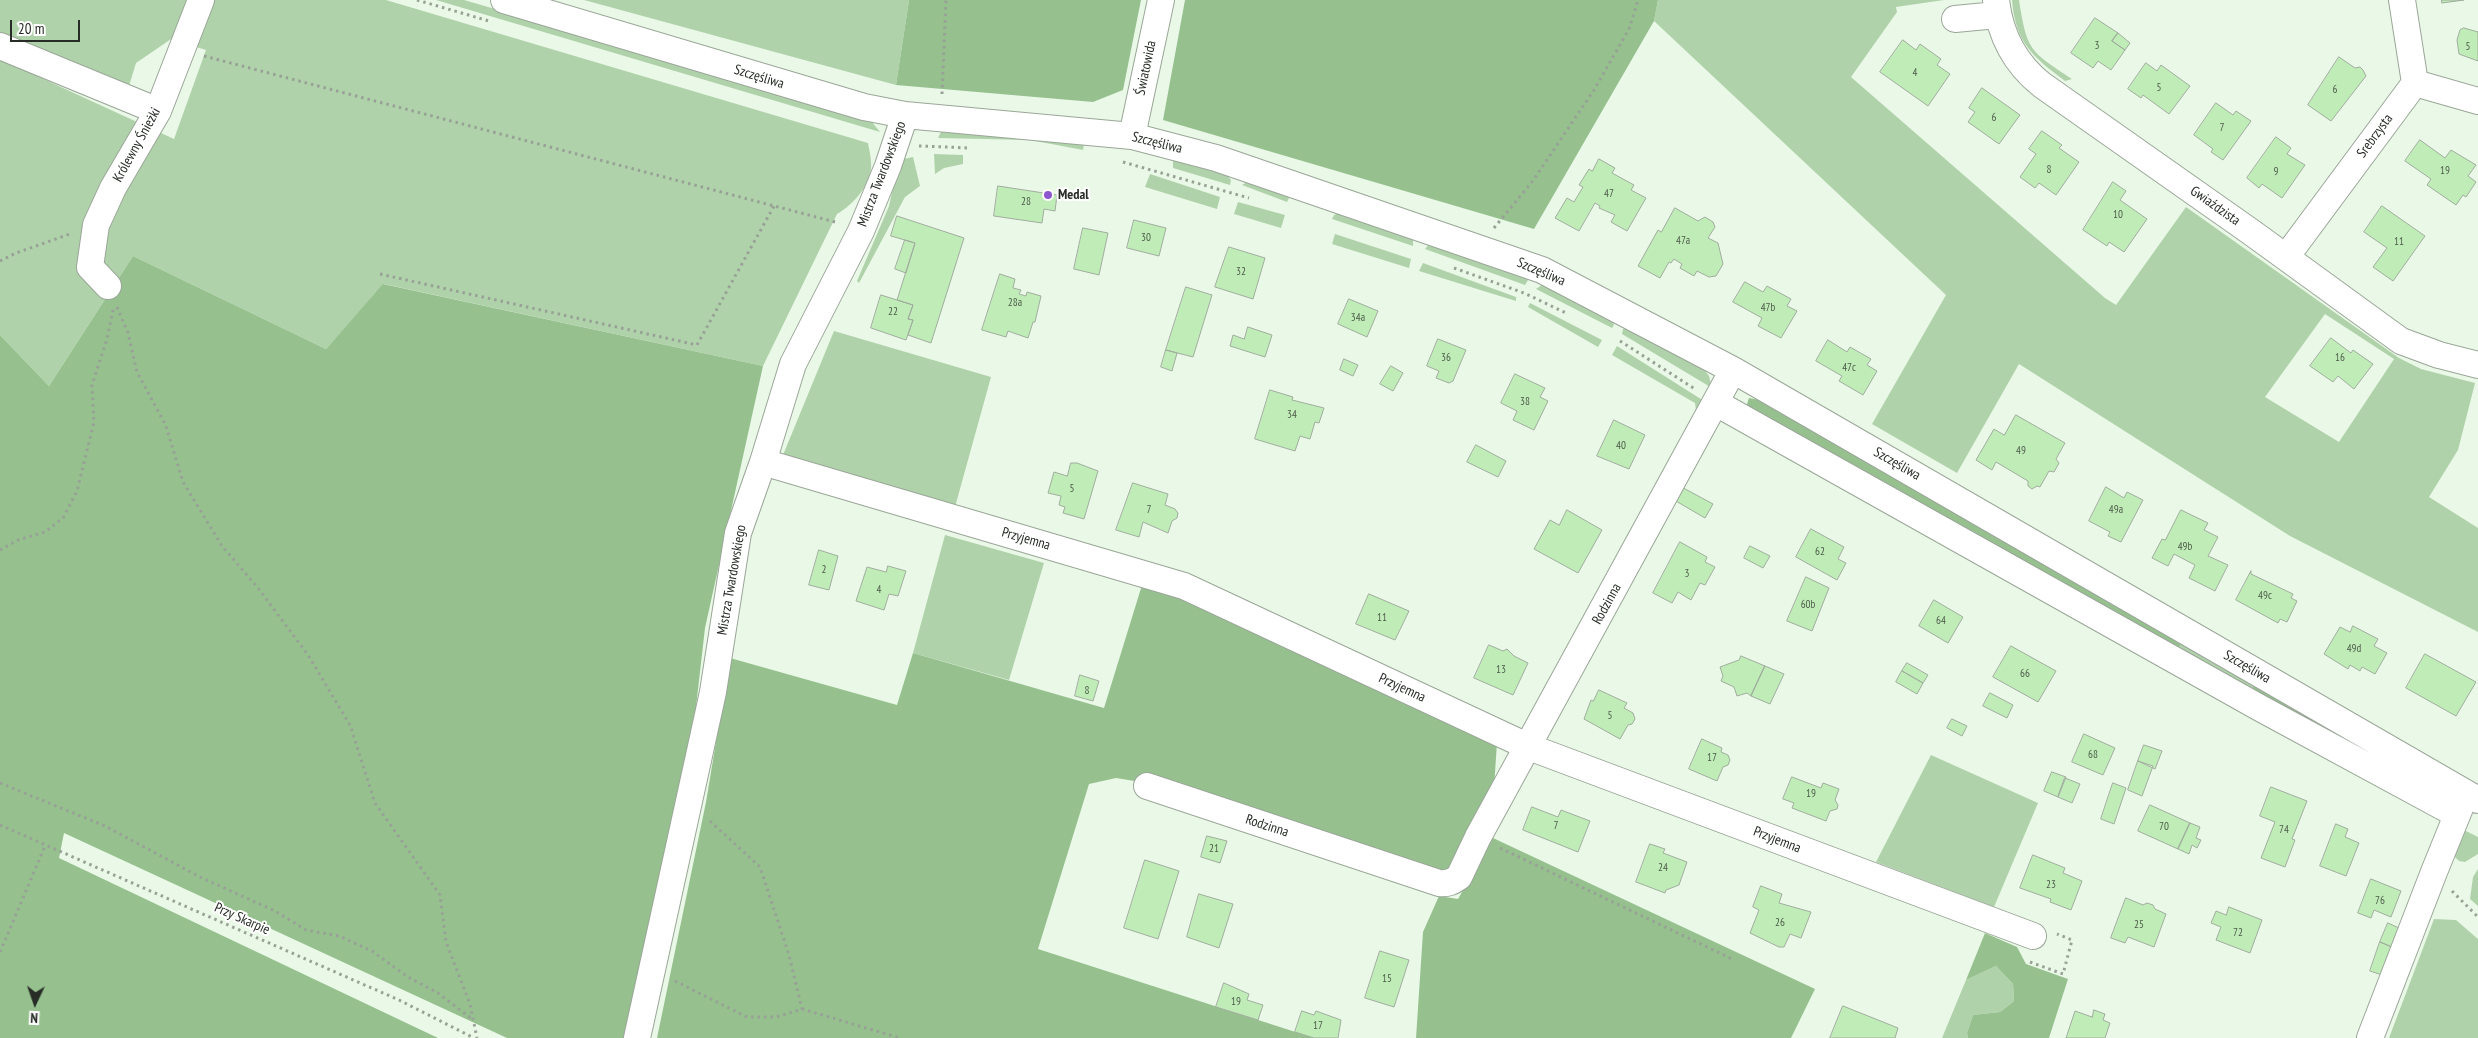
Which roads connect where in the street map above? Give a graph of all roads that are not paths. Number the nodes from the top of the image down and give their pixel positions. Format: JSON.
{"nodes":[{"id":1,"x":201,"y":0,"type":"edge"},
{"id":2,"x":504,"y":0,"type":"edge"},
{"id":3,"x":1161,"y":0,"type":"edge"},
{"id":4,"x":2402,"y":0,"type":"edge"},
{"id":5,"x":1997,"y":8,"type":"edge"},
{"id":6,"x":1955,"y":19,"type":"dead end"},
{"id":7,"x":0,"y":46,"type":"edge"},
{"id":8,"x":2415,"y":83,"type":"junction"},
{"id":9,"x":2478,"y":101,"type":"edge"},
{"id":10,"x":158,"y":111,"type":"junction"},
{"id":11,"x":905,"y":115,"type":"junction"},
{"id":12,"x":1132,"y":136,"type":"junction"},
{"id":13,"x":2286,"y":257,"type":"junction"},
{"id":14,"x":108,"y":286,"type":"dead end"},
{"id":15,"x":2478,"y":365,"type":"edge"},
{"id":16,"x":1733,"y":370,"type":"junction"},
{"id":17,"x":1716,"y":402,"type":"junction"},
{"id":18,"x":763,"y":462,"type":"junction"},
{"id":19,"x":1529,"y":747,"type":"junction"},
{"id":20,"x":1147,"y":786,"type":"dead end"},
{"id":21,"x":2467,"y":802,"type":"edge"},
{"id":22,"x":2039,"y":944,"type":"road end"},
{"id":23,"x":637,"y":1038,"type":"edge"},
{"id":24,"x":2370,"y":1038,"type":"edge"}],
"edges":[{"from":1,"to":10,"type":"street","name":"Królewny Śnieżki"},
{"from":2,"to":11,"type":"street","name":"Szczęśliwa"},
{"from":3,"to":12,"type":"street","name":"Światowida"},
{"from":4,"to":8,"type":"street"},
{"from":5,"to":6,"type":"street"},
{"from":5,"to":13,"type":"street","name":"Gwiaździsta"},
{"from":7,"to":10,"type":"street"},
{"from":8,"to":9,"type":"street"},
{"from":8,"to":13,"type":"street","name":"Srebrzysta"},
{"from":10,"to":14,"type":"street","name":"Królewny Śnieżki"},
{"from":11,"to":12,"type":"street","name":"Szczęśliwa"},
{"from":11,"to":18,"type":"street","name":"Mistrza Twardowskiego"},
{"from":12,"to":16,"type":"street","name":"Szczęśliwa"},
{"from":13,"to":15,"type":"street","name":"Gwiaździsta"},
{"from":16,"to":17,"type":"street","name":"Rodzinna"},
{"from":16,"to":21,"type":"street","name":"Szczęśliwa"},
{"from":17,"to":19,"type":"street","name":"Rodzinna"},
{"from":17,"to":21,"type":"street"},
{"from":18,"to":19,"type":"street","name":"Przyjemna"},
{"from":18,"to":23,"type":"street","name":"Mistrza Twardowskiego"},
{"from":19,"to":20,"type":"street","name":"Rodzinna"},
{"from":19,"to":22,"type":"street","name":"Przyjemna"},
{"from":21,"to":24,"type":"street"}]}
